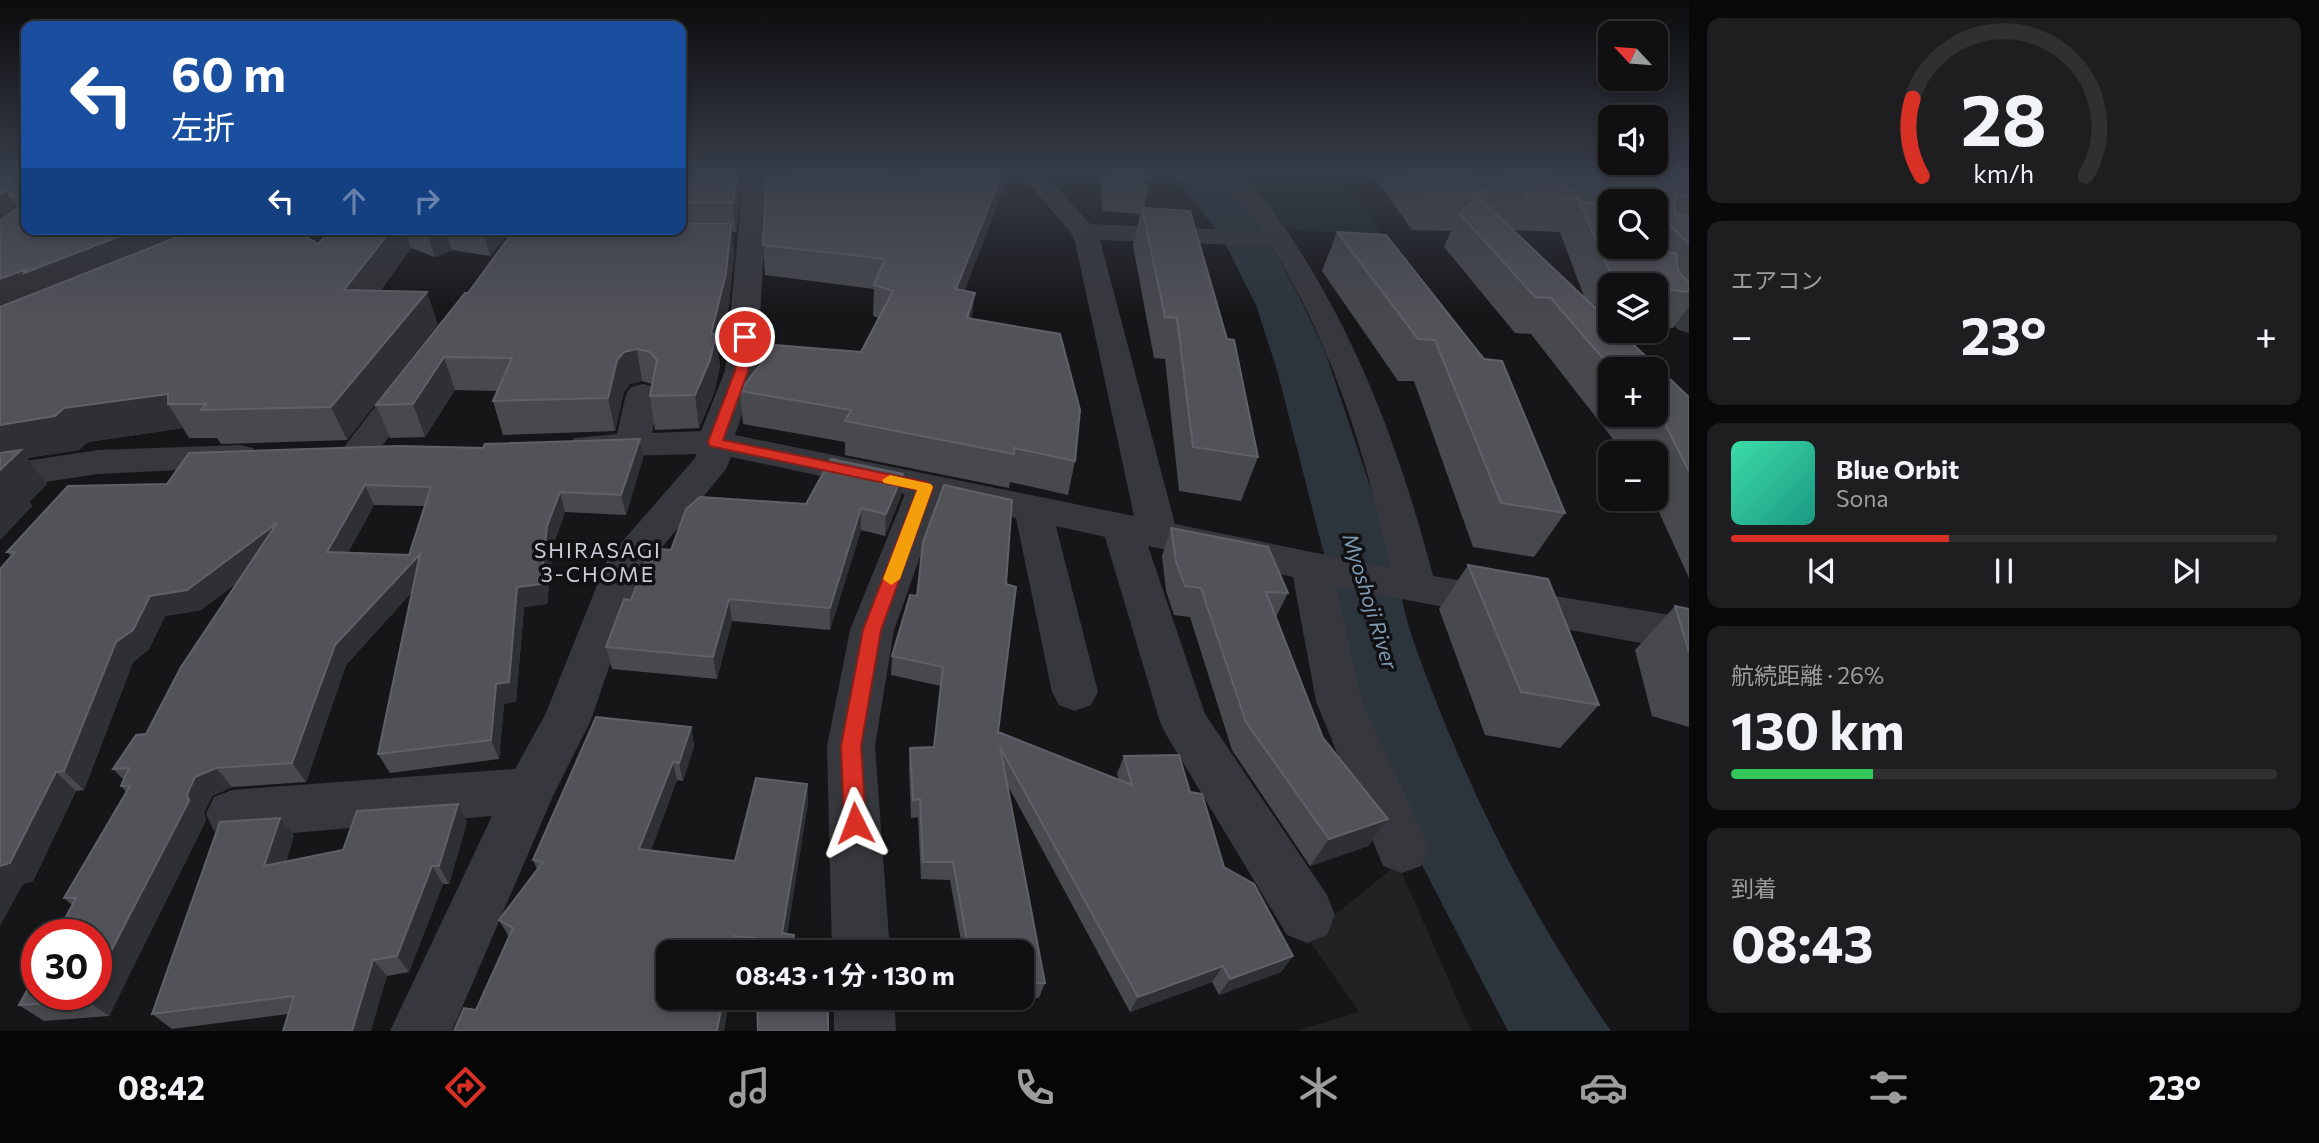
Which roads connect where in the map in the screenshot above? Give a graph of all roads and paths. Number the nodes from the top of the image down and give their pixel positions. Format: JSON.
{"nodes":[{"id":1,"x":749,"y":219,"type":"edge"},
{"id":2,"x":1073,"y":219,"type":"edge"},
{"id":3,"x":1266,"y":219,"type":"edge"},
{"id":4,"x":1083,"y":231,"type":"junction"},
{"id":5,"x":1269,"y":239,"type":"dead end"},
{"id":6,"x":1668,"y":301,"type":"edge"},
{"id":7,"x":1689,"y":324,"type":"edge"},
{"id":8,"x":429,"y":357,"type":"edge"},
{"id":9,"x":643,"y":394,"type":"dead end"},
{"id":10,"x":715,"y":442,"type":"junction"},
{"id":11,"x":632,"y":444,"type":"junction"},
{"id":12,"x":550,"y":446,"type":"edge"},
{"id":13,"x":401,"y":450,"type":"edge"},
{"id":14,"x":274,"y":455,"type":"edge"},
{"id":15,"x":98,"y":461,"type":"junction"},
{"id":16,"x":0,"y":477,"type":"edge"},
{"id":17,"x":926,"y":487,"type":"junction"},
{"id":18,"x":61,"y":502,"type":"edge"},
{"id":19,"x":1033,"y":509,"type":"junction"},
{"id":20,"x":1140,"y":530,"type":"junction"},
{"id":21,"x":1318,"y":566,"type":"junction"},
{"id":22,"x":1407,"y":586,"type":"junction"},
{"id":23,"x":1689,"y":635,"type":"edge"},
{"id":24,"x":1074,"y":692,"type":"dead end"},
{"id":25,"x":530,"y":790,"type":"junction"},
{"id":26,"x":232,"y":814,"type":"dead end"},
{"id":27,"x":1402,"y":848,"type":"dead end"},
{"id":28,"x":1307,"y":915,"type":"dead end"},
{"id":29,"x":861,"y":940,"type":"edge"},
{"id":30,"x":864,"y":1010,"type":"edge"},
{"id":31,"x":421,"y":1031,"type":"edge"},
{"id":32,"x":865,"y":1031,"type":"edge"}],
"edges":[{"from":1,"to":10,"type":"street"},
{"from":2,"to":4,"type":"street"},
{"from":3,"to":22,"type":"street"},
{"from":4,"to":5,"type":"street"},
{"from":4,"to":20,"type":"street"},
{"from":6,"to":7,"type":"street"},
{"from":8,"to":13,"type":"street"},
{"from":9,"to":11,"type":"street"},
{"from":10,"to":11,"type":"street"},
{"from":10,"to":17,"type":"street"},
{"from":10,"to":25,"type":"street"},
{"from":11,"to":12,"type":"street"},
{"from":14,"to":15,"type":"street"},
{"from":15,"to":16,"type":"street"},
{"from":15,"to":18,"type":"street"},
{"from":17,"to":19,"type":"street"},
{"from":17,"to":29,"type":"street"},
{"from":19,"to":20,"type":"street"},
{"from":19,"to":24,"type":"street"},
{"from":20,"to":21,"type":"street"},
{"from":20,"to":28,"type":"street"},
{"from":21,"to":22,"type":"street"},
{"from":21,"to":27,"type":"street"},
{"from":22,"to":23,"type":"street"},
{"from":25,"to":26,"type":"street"},
{"from":25,"to":31,"type":"street"},
{"from":30,"to":32,"type":"street"}]}
